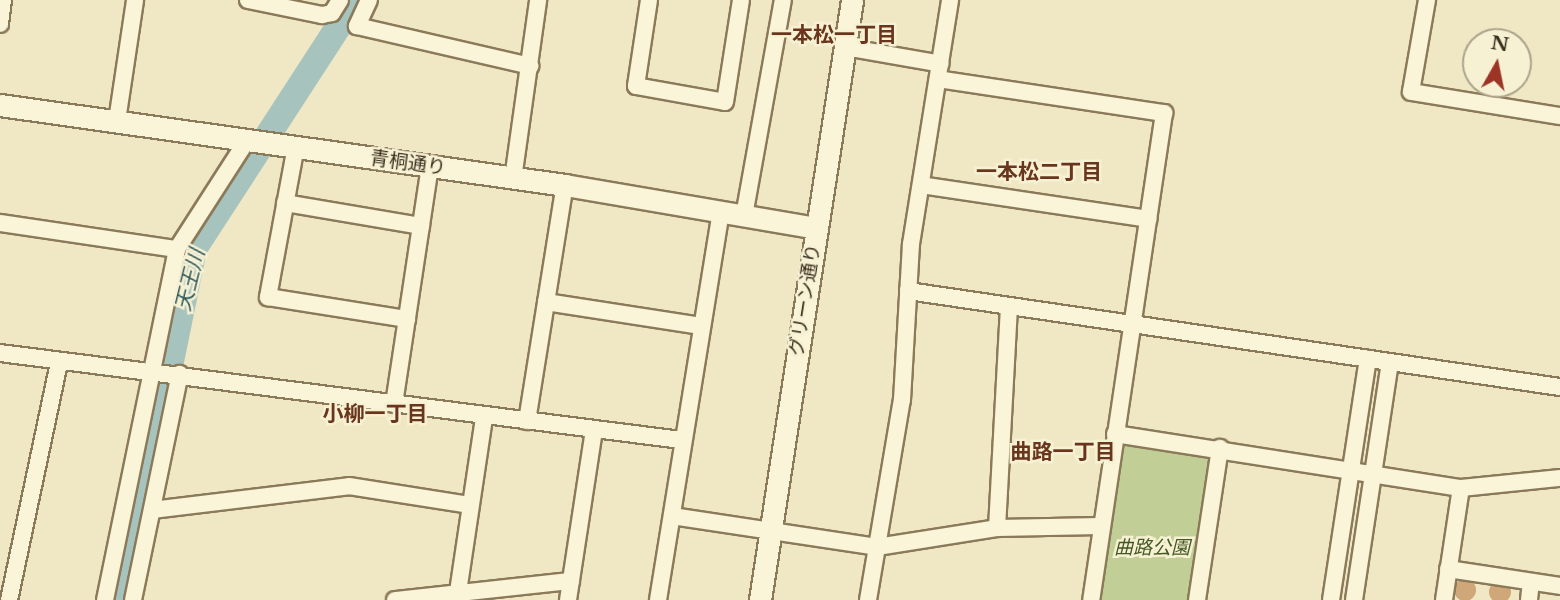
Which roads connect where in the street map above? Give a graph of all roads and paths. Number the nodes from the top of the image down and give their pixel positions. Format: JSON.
{"nodes":[{"id":1,"x":4,"y":0,"type":"edge"},
{"id":2,"x":135,"y":0,"type":"edge"},
{"id":3,"x":248,"y":0,"type":"edge"},
{"id":4,"x":340,"y":0,"type":"edge"},
{"id":5,"x":369,"y":0,"type":"edge"},
{"id":6,"x":538,"y":0,"type":"edge"},
{"id":7,"x":649,"y":0,"type":"edge"},
{"id":8,"x":741,"y":0,"type":"edge"},
{"id":9,"x":783,"y":0,"type":"edge"},
{"id":10,"x":852,"y":0,"type":"edge"},
{"id":11,"x":950,"y":0,"type":"edge"},
{"id":12,"x":1427,"y":0,"type":"edge"},
{"id":13,"x":0,"y":24,"type":"edge"},
{"id":14,"x":845,"y":47,"type":"junction"},
{"id":15,"x":530,"y":66,"type":"junction"},
{"id":16,"x":939,"y":71,"type":"junction"},
{"id":17,"x":0,"y":106,"type":"edge"},
{"id":18,"x":1560,"y":116,"type":"edge"},
{"id":19,"x":117,"y":121,"type":"junction"},
{"id":20,"x":248,"y":139,"type":"junction"},
{"id":21,"x":296,"y":146,"type":"junction"},
{"id":22,"x":430,"y":166,"type":"junction"},
{"id":23,"x":513,"y":178,"type":"junction"},
{"id":24,"x":922,"y":185,"type":"junction"},
{"id":25,"x":565,"y":186,"type":"junction"},
{"id":26,"x":285,"y":203,"type":"junction"},
{"id":27,"x":721,"y":211,"type":"junction"},
{"id":28,"x":744,"y":216,"type":"junction"},
{"id":29,"x":1148,"y":219,"type":"junction"},
{"id":30,"x":0,"y":223,"type":"edge"},
{"id":31,"x":421,"y":226,"type":"junction"},
{"id":32,"x":816,"y":228,"type":"junction"},
{"id":33,"x":177,"y":249,"type":"junction"},
{"id":34,"x":908,"y":291,"type":"junction"},
{"id":35,"x":546,"y":302,"type":"junction"},
{"id":36,"x":1009,"y":306,"type":"junction"},
{"id":37,"x":407,"y":319,"type":"junction"},
{"id":38,"x":1131,"y":324,"type":"junction"},
{"id":39,"x":701,"y":326,"type":"junction"},
{"id":40,"x":0,"y":353,"type":"edge"},
{"id":41,"x":1368,"y":359,"type":"junction"},
{"id":42,"x":59,"y":362,"type":"junction"},
{"id":43,"x":1390,"y":363,"type":"junction"},
{"id":44,"x":151,"y":371,"type":"junction"},
{"id":45,"x":180,"y":374,"type":"junction"},
{"id":46,"x":1560,"y":387,"type":"edge"},
{"id":47,"x":394,"y":404,"type":"junction"},
{"id":48,"x":484,"y":416,"type":"junction"},
{"id":49,"x":527,"y":421,"type":"junction"},
{"id":50,"x":594,"y":430,"type":"junction"},
{"id":51,"x":1115,"y":434,"type":"junction"},
{"id":52,"x":681,"y":440,"type":"junction"},
{"id":53,"x":1220,"y":448,"type":"junction"},
{"id":54,"x":1352,"y":468,"type":"junction"},
{"id":55,"x":1373,"y":472,"type":"junction"},
{"id":56,"x":1560,"y":478,"type":"edge"},
{"id":57,"x":1461,"y":488,"type":"junction"},
{"id":58,"x":471,"y":505,"type":"junction"},
{"id":59,"x":152,"y":510,"type":"junction"},
{"id":60,"x":672,"y":516,"type":"junction"},
{"id":61,"x":1100,"y":526,"type":"junction"},
{"id":62,"x":997,"y":528,"type":"junction"},
{"id":63,"x":769,"y":530,"type":"junction"},
{"id":64,"x":877,"y":547,"type":"junction"},
{"id":65,"x":1448,"y":569,"type":"junction"},
{"id":66,"x":571,"y":581,"type":"junction"},
{"id":67,"x":1531,"y":582,"type":"junction"},
{"id":68,"x":1560,"y":586,"type":"edge"},
{"id":69,"x":458,"y":592,"type":"junction"},
{"id":70,"x":9,"y":600,"type":"edge"},
{"id":71,"x":105,"y":600,"type":"edge"},
{"id":72,"x":133,"y":600,"type":"edge"},
{"id":73,"x":396,"y":600,"type":"edge"},
{"id":74,"x":568,"y":600,"type":"edge"},
{"id":75,"x":658,"y":600,"type":"edge"},
{"id":76,"x":760,"y":600,"type":"edge"},
{"id":77,"x":868,"y":600,"type":"edge"},
{"id":78,"x":1091,"y":600,"type":"edge"},
{"id":79,"x":1196,"y":600,"type":"edge"},
{"id":80,"x":1331,"y":600,"type":"edge"},
{"id":81,"x":1354,"y":600,"type":"edge"},
{"id":82,"x":1444,"y":600,"type":"edge"},
{"id":83,"x":1529,"y":600,"type":"edge"}],
"edges":[{"from":1,"to":13,"type":"street"},
{"from":2,"to":19,"type":"street"},
{"from":3,"to":4,"type":"street"},
{"from":5,"to":15,"type":"street"},
{"from":6,"to":15,"type":"street"},
{"from":7,"to":8,"type":"street"},
{"from":9,"to":28,"type":"street"},
{"from":10,"to":14,"type":"street","name":"グリーン通り"},
{"from":11,"to":16,"type":"street"},
{"from":12,"to":18,"type":"street"},
{"from":14,"to":16,"type":"street"},
{"from":14,"to":32,"type":"street","name":"グリーン通り"},
{"from":15,"to":23,"type":"street"},
{"from":16,"to":24,"type":"street"},
{"from":16,"to":29,"type":"street"},
{"from":17,"to":19,"type":"street","name":"青桐通り"},
{"from":19,"to":20,"type":"street","name":"青桐通り"},
{"from":20,"to":21,"type":"street","name":"青桐通り"},
{"from":20,"to":33,"type":"street"},
{"from":21,"to":22,"type":"street","name":"青桐通り"},
{"from":21,"to":26,"type":"street"},
{"from":22,"to":23,"type":"street","name":"青桐通り"},
{"from":22,"to":31,"type":"street"},
{"from":23,"to":25,"type":"street","name":"青桐通り"},
{"from":24,"to":29,"type":"street"},
{"from":24,"to":34,"type":"street"},
{"from":25,"to":27,"type":"street","name":"青桐通り"},
{"from":25,"to":35,"type":"street"},
{"from":26,"to":31,"type":"street"},
{"from":26,"to":37,"type":"street"},
{"from":27,"to":28,"type":"street","name":"青桐通り"},
{"from":27,"to":39,"type":"street"},
{"from":28,"to":32,"type":"street","name":"青桐通り"},
{"from":29,"to":38,"type":"street"},
{"from":30,"to":33,"type":"street"},
{"from":31,"to":37,"type":"street"},
{"from":32,"to":63,"type":"street","name":"グリーン通り"},
{"from":33,"to":44,"type":"street"},
{"from":34,"to":36,"type":"street"},
{"from":34,"to":64,"type":"street"},
{"from":35,"to":39,"type":"street"},
{"from":35,"to":49,"type":"street"},
{"from":36,"to":38,"type":"street"},
{"from":36,"to":62,"type":"street"},
{"from":37,"to":47,"type":"street"},
{"from":38,"to":41,"type":"street"},
{"from":38,"to":51,"type":"street"},
{"from":39,"to":52,"type":"street"},
{"from":40,"to":42,"type":"street"},
{"from":41,"to":43,"type":"street"},
{"from":41,"to":54,"type":"street"},
{"from":42,"to":44,"type":"street"},
{"from":42,"to":70,"type":"street"},
{"from":43,"to":46,"type":"street"},
{"from":43,"to":55,"type":"street"},
{"from":44,"to":45,"type":"street"},
{"from":44,"to":71,"type":"street"},
{"from":45,"to":47,"type":"street"},
{"from":45,"to":59,"type":"street"},
{"from":47,"to":48,"type":"street"},
{"from":48,"to":49,"type":"street"},
{"from":48,"to":58,"type":"street"},
{"from":49,"to":50,"type":"street"},
{"from":50,"to":52,"type":"street"},
{"from":50,"to":66,"type":"street"},
{"from":51,"to":53,"type":"street"},
{"from":51,"to":61,"type":"street"},
{"from":52,"to":60,"type":"street"},
{"from":53,"to":54,"type":"street"},
{"from":53,"to":79,"type":"street"},
{"from":54,"to":55,"type":"street"},
{"from":54,"to":80,"type":"street"},
{"from":55,"to":57,"type":"street"},
{"from":55,"to":81,"type":"street"},
{"from":56,"to":57,"type":"street"},
{"from":57,"to":65,"type":"street"},
{"from":58,"to":59,"type":"street"},
{"from":58,"to":69,"type":"street"},
{"from":59,"to":72,"type":"street"},
{"from":60,"to":63,"type":"street"},
{"from":60,"to":75,"type":"street"},
{"from":61,"to":62,"type":"street"},
{"from":61,"to":78,"type":"street"},
{"from":62,"to":64,"type":"street"},
{"from":63,"to":64,"type":"street"},
{"from":63,"to":76,"type":"street","name":"グリーン通り"},
{"from":64,"to":77,"type":"street"},
{"from":65,"to":67,"type":"street"},
{"from":65,"to":82,"type":"street"},
{"from":66,"to":69,"type":"street"},
{"from":66,"to":74,"type":"street"},
{"from":67,"to":68,"type":"street"},
{"from":67,"to":83,"type":"street"},
{"from":69,"to":73,"type":"street"}]}
